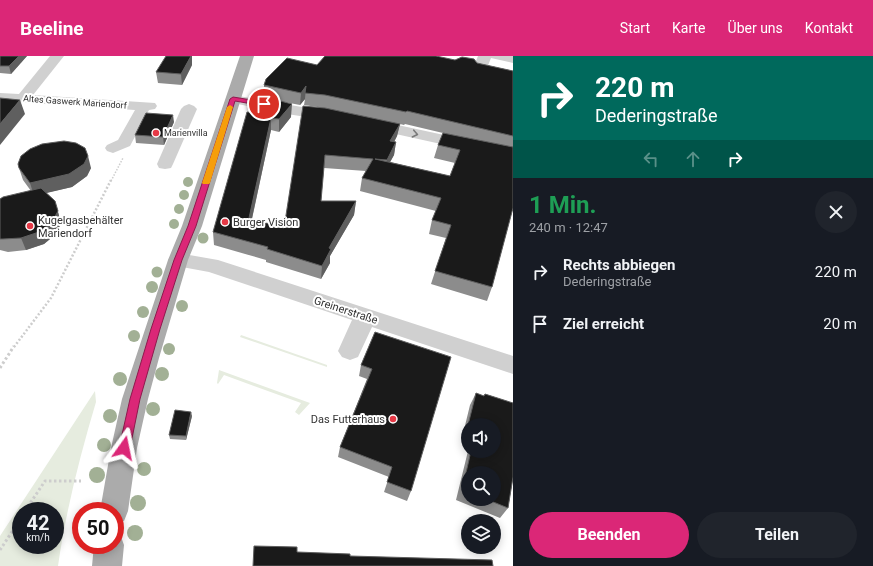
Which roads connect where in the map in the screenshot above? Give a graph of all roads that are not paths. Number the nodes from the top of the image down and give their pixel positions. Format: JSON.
{"nodes":[{"id":1,"x":57,"y":56,"type":"edge"},
{"id":2,"x":247,"y":56,"type":"edge"},
{"id":3,"x":485,"y":56,"type":"edge"},
{"id":4,"x":496,"y":56,"type":"edge"},
{"id":5,"x":513,"y":59,"type":"edge"},
{"id":6,"x":513,"y":78,"type":"edge"},
{"id":7,"x":0,"y":97,"type":"edge"},
{"id":8,"x":23,"y":98,"type":"junction"},
{"id":9,"x":233,"y":99,"type":"junction"},
{"id":10,"x":189,"y":109,"type":"dead end"},
{"id":11,"x":119,"y":152,"type":"road end"},
{"id":12,"x":513,"y":155,"type":"edge"},
{"id":13,"x":166,"y":164,"type":"dead end"},
{"id":14,"x":178,"y":260,"type":"junction"},
{"id":15,"x":365,"y":316,"type":"junction"},
{"id":16,"x":350,"y":351,"type":"dead end"},
{"id":17,"x":513,"y":365,"type":"edge"},
{"id":18,"x":115,"y":502,"type":"edge"},
{"id":19,"x":108,"y":554,"type":"edge"},
{"id":20,"x":107,"y":566,"type":"edge"}],
"edges":[{"from":1,"to":8,"type":"street"},
{"from":2,"to":9,"type":"main road"},
{"from":3,"to":6,"type":"street"},
{"from":4,"to":5,"type":"street"},
{"from":7,"to":8,"type":"street","name":"Altes Gaswerk Mariendorf"},
{"from":8,"to":11,"type":"street","name":"Altes Gaswerk Mariendorf"},
{"from":9,"to":12,"type":"street","one_way":true},
{"from":9,"to":14,"type":"main road"},
{"from":10,"to":13,"type":"street"},
{"from":14,"to":15,"type":"street","name":"Greinerstraße"},
{"from":14,"to":18,"type":"main road"},
{"from":15,"to":16,"type":"street"},
{"from":15,"to":17,"type":"street","name":"Greinerstraße"},
{"from":19,"to":20,"type":"main road"}]}
